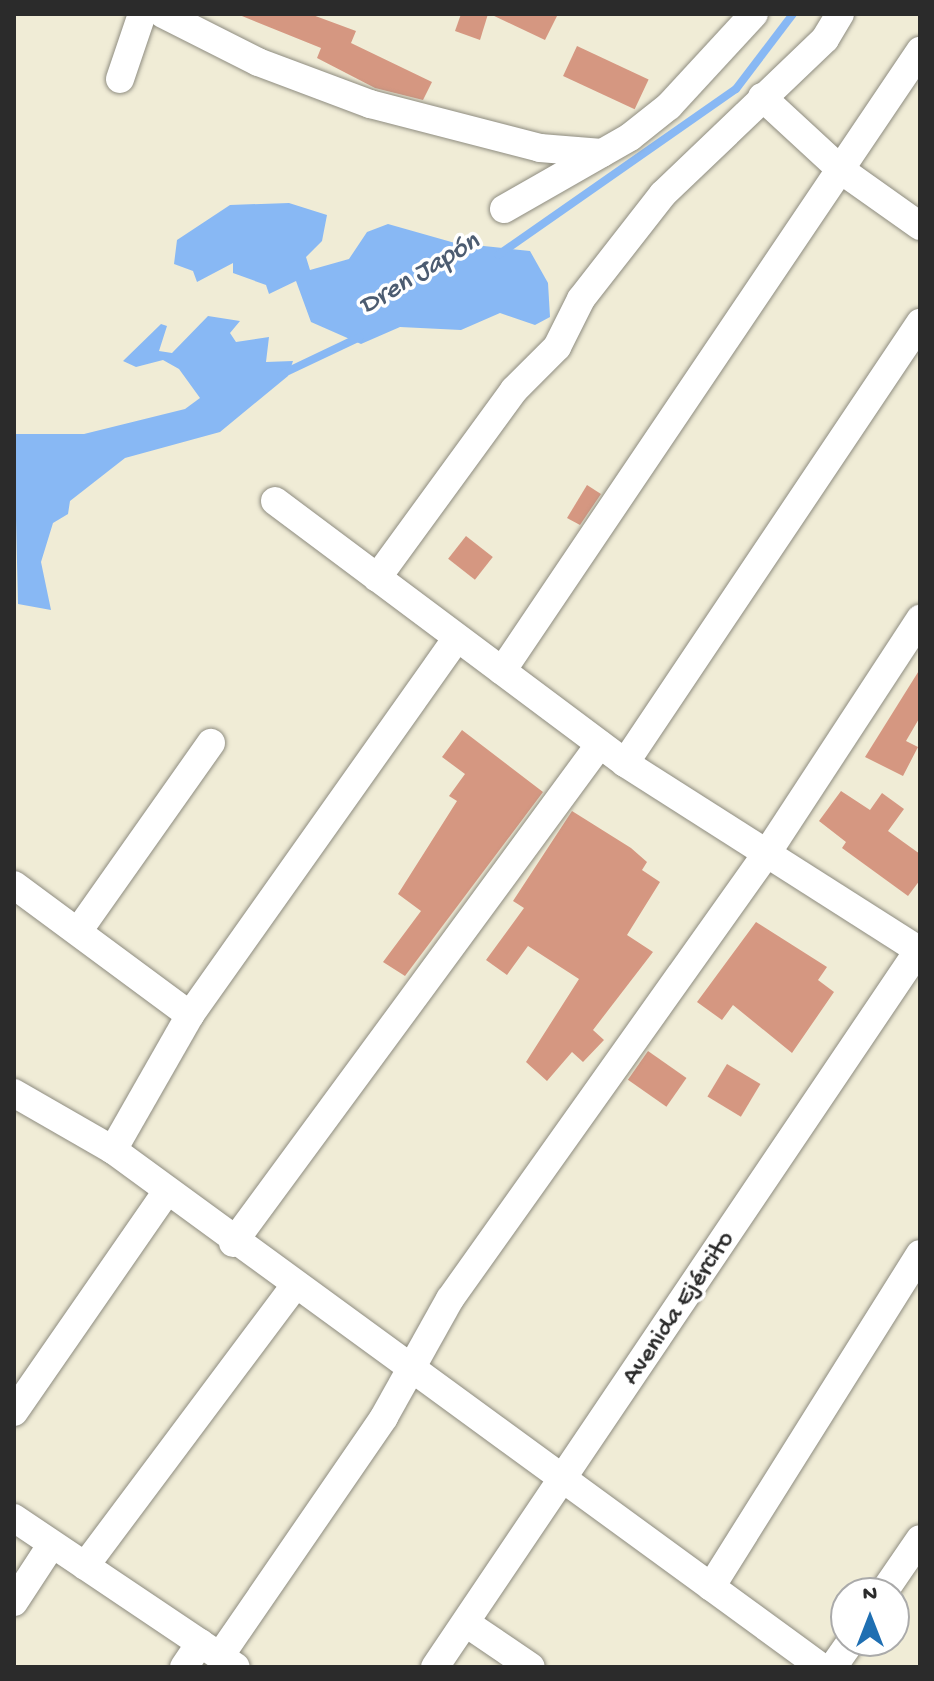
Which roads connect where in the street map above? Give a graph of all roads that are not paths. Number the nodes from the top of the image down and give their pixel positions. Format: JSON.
{"nodes":[{"id":1,"x":142,"y":14,"type":"edge"},
{"id":2,"x":163,"y":14,"type":"edge"},
{"id":3,"x":754,"y":14,"type":"edge"},
{"id":4,"x":840,"y":14,"type":"edge"},
{"id":5,"x":920,"y":51,"type":"edge"},
{"id":6,"x":120,"y":79,"type":"dead end"},
{"id":7,"x":762,"y":97,"type":"junction"},
{"id":8,"x":602,"y":153,"type":"junction"},
{"id":9,"x":841,"y":170,"type":"junction"},
{"id":10,"x":504,"y":209,"type":"dead end"},
{"id":11,"x":920,"y":226,"type":"edge"},
{"id":12,"x":920,"y":323,"type":"edge"},
{"id":13,"x":275,"y":501,"type":"dead end"},
{"id":14,"x":377,"y":578,"type":"junction"},
{"id":15,"x":920,"y":619,"type":"edge"},
{"id":16,"x":457,"y":638,"type":"junction"},
{"id":17,"x":502,"y":671,"type":"junction"},
{"id":18,"x":211,"y":743,"type":"dead end"},
{"id":19,"x":600,"y":744,"type":"junction"},
{"id":20,"x":625,"y":763,"type":"junction"},
{"id":21,"x":767,"y":853,"type":"junction"},
{"id":22,"x":14,"y":885,"type":"edge"},
{"id":23,"x":79,"y":930,"type":"junction"},
{"id":24,"x":920,"y":950,"type":"edge"},
{"id":25,"x":190,"y":1015,"type":"junction"},
{"id":26,"x":14,"y":1093,"type":"edge"},
{"id":27,"x":113,"y":1150,"type":"junction"},
{"id":28,"x":165,"y":1194,"type":"junction"},
{"id":29,"x":233,"y":1243,"type":"junction"},
{"id":30,"x":920,"y":1254,"type":"edge"},
{"id":31,"x":294,"y":1287,"type":"junction"},
{"id":32,"x":412,"y":1371,"type":"junction"},
{"id":33,"x":14,"y":1412,"type":"edge"},
{"id":34,"x":565,"y":1482,"type":"junction"},
{"id":35,"x":14,"y":1518,"type":"edge"},
{"id":36,"x":920,"y":1539,"type":"edge"},
{"id":37,"x":52,"y":1544,"type":"junction"},
{"id":38,"x":85,"y":1566,"type":"junction"},
{"id":39,"x":894,"y":1577,"type":"edge"},
{"id":40,"x":711,"y":1587,"type":"junction"},
{"id":41,"x":14,"y":1602,"type":"edge"},
{"id":42,"x":466,"y":1623,"type":"junction"},
{"id":43,"x":219,"y":1655,"type":"edge"},
{"id":44,"x":184,"y":1667,"type":"edge"},
{"id":45,"x":435,"y":1667,"type":"edge"},
{"id":46,"x":531,"y":1667,"type":"edge"},
{"id":47,"x":821,"y":1667,"type":"edge"}],
"edges":[{"from":1,"to":6,"type":"street"},
{"from":2,"to":8,"type":"street"},
{"from":3,"to":8,"type":"street"},
{"from":4,"to":7,"type":"street"},
{"from":5,"to":9,"type":"street"},
{"from":7,"to":9,"type":"street"},
{"from":7,"to":14,"type":"street"},
{"from":8,"to":10,"type":"street"},
{"from":9,"to":11,"type":"street"},
{"from":9,"to":17,"type":"street"},
{"from":12,"to":20,"type":"street"},
{"from":13,"to":14,"type":"street"},
{"from":14,"to":16,"type":"street"},
{"from":15,"to":21,"type":"street"},
{"from":16,"to":17,"type":"street"},
{"from":16,"to":25,"type":"street"},
{"from":17,"to":19,"type":"street"},
{"from":18,"to":23,"type":"street"},
{"from":19,"to":20,"type":"street"},
{"from":19,"to":29,"type":"street"},
{"from":20,"to":21,"type":"street"},
{"from":21,"to":24,"type":"street"},
{"from":21,"to":32,"type":"street"},
{"from":22,"to":23,"type":"street"},
{"from":23,"to":25,"type":"street"},
{"from":24,"to":34,"type":"street","name":"Avenida Ejército"},
{"from":25,"to":27,"type":"street"},
{"from":26,"to":27,"type":"street"},
{"from":27,"to":28,"type":"street"},
{"from":28,"to":29,"type":"street"},
{"from":28,"to":33,"type":"street"},
{"from":29,"to":31,"type":"street"},
{"from":30,"to":40,"type":"street"},
{"from":31,"to":32,"type":"street"},
{"from":31,"to":38,"type":"street"},
{"from":32,"to":34,"type":"street"},
{"from":32,"to":43,"type":"street"},
{"from":34,"to":40,"type":"street"},
{"from":34,"to":42,"type":"street","name":"Avenida Ejército"},
{"from":35,"to":37,"type":"street"},
{"from":36,"to":39,"type":"street"},
{"from":37,"to":38,"type":"street"},
{"from":37,"to":41,"type":"street"},
{"from":38,"to":43,"type":"street"},
{"from":40,"to":47,"type":"street"},
{"from":42,"to":45,"type":"street","name":"Avenida Ejército"},
{"from":42,"to":46,"type":"street"},
{"from":43,"to":44,"type":"street"}]}
